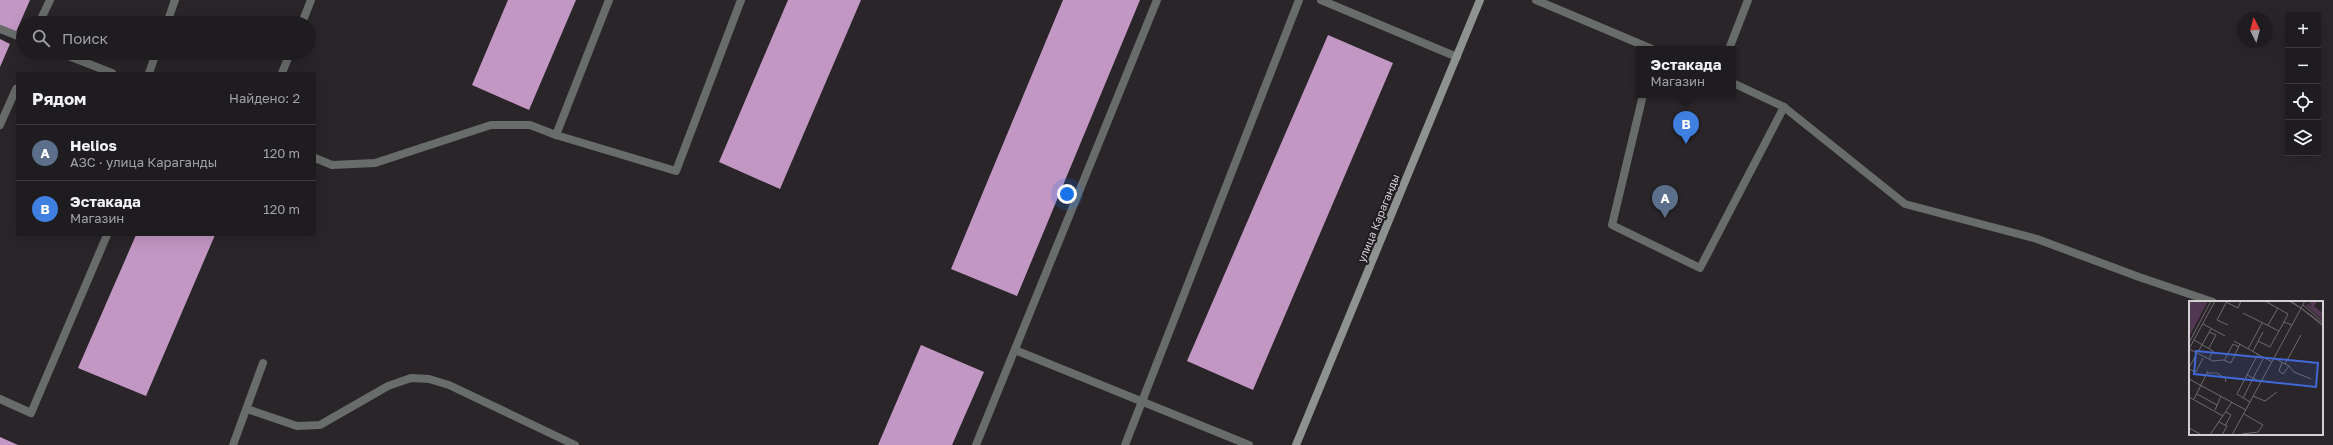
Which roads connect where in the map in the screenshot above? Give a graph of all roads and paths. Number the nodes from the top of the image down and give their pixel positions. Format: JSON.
{"nodes":[{"id":1,"x":50,"y":0,"type":"edge"},
{"id":2,"x":176,"y":0,"type":"edge"},
{"id":3,"x":311,"y":0,"type":"edge"},
{"id":4,"x":609,"y":0,"type":"edge"},
{"id":5,"x":742,"y":0,"type":"edge"},
{"id":6,"x":1157,"y":0,"type":"edge"},
{"id":7,"x":1299,"y":0,"type":"edge"},
{"id":8,"x":1321,"y":0,"type":"edge"},
{"id":9,"x":1480,"y":0,"type":"edge"},
{"id":10,"x":1536,"y":0,"type":"edge"},
{"id":11,"x":1748,"y":0,"type":"edge"},
{"id":12,"x":42,"y":16,"type":"edge"},
{"id":13,"x":170,"y":16,"type":"edge"},
{"id":14,"x":305,"y":16,"type":"edge"},
{"id":15,"x":0,"y":29,"type":"edge"},
{"id":16,"x":16,"y":35,"type":"edge"},
{"id":17,"x":1645,"y":46,"type":"edge"},
{"id":18,"x":1730,"y":46,"type":"edge"},
{"id":19,"x":1457,"y":56,"type":"junction"},
{"id":20,"x":79,"y":60,"type":"edge"},
{"id":21,"x":154,"y":60,"type":"edge"},
{"id":22,"x":287,"y":60,"type":"edge"},
{"id":23,"x":109,"y":72,"type":"edge"},
{"id":24,"x":149,"y":72,"type":"edge"},
{"id":25,"x":282,"y":72,"type":"edge"},
{"id":26,"x":1736,"y":84,"type":"edge"},
{"id":27,"x":16,"y":89,"type":"dead end"},
{"id":28,"x":1642,"y":98,"type":"edge"},
{"id":29,"x":1784,"y":107,"type":"junction"},
{"id":30,"x":0,"y":125,"type":"edge"},
{"id":31,"x":556,"y":135,"type":"junction"},
{"id":32,"x":316,"y":158,"type":"edge"},
{"id":33,"x":107,"y":236,"type":"edge"},
{"id":34,"x":2210,"y":301,"type":"edge"},
{"id":35,"x":1015,"y":350,"type":"junction"},
{"id":36,"x":264,"y":364,"type":"dead end"},
{"id":37,"x":0,"y":399,"type":"edge"},
{"id":38,"x":1142,"y":401,"type":"junction"},
{"id":39,"x":247,"y":409,"type":"junction"},
{"id":40,"x":233,"y":445,"type":"edge"},
{"id":41,"x":575,"y":445,"type":"edge"},
{"id":42,"x":976,"y":445,"type":"edge"},
{"id":43,"x":1124,"y":445,"type":"edge"},
{"id":44,"x":1249,"y":445,"type":"edge"},
{"id":45,"x":1296,"y":445,"type":"edge"}],
"edges":[{"from":1,"to":12,"type":"street"},
{"from":2,"to":13,"type":"street"},
{"from":3,"to":14,"type":"street"},
{"from":4,"to":31,"type":"street"},
{"from":5,"to":31,"type":"street"},
{"from":6,"to":35,"type":"street"},
{"from":7,"to":38,"type":"street"},
{"from":8,"to":19,"type":"street"},
{"from":9,"to":19,"type":"main road","name":"улица Караганды"},
{"from":10,"to":17,"type":"street"},
{"from":11,"to":18,"type":"street"},
{"from":15,"to":16,"type":"street"},
{"from":19,"to":45,"type":"main road","name":"улица Караганды"},
{"from":20,"to":23,"type":"street"},
{"from":21,"to":24,"type":"street"},
{"from":22,"to":25,"type":"street"},
{"from":26,"to":29,"type":"street"},
{"from":27,"to":30,"type":"street"},
{"from":28,"to":29,"type":"street"},
{"from":29,"to":34,"type":"street"},
{"from":31,"to":32,"type":"street"},
{"from":33,"to":37,"type":"street"},
{"from":35,"to":38,"type":"street"},
{"from":35,"to":42,"type":"street"},
{"from":36,"to":39,"type":"street"},
{"from":38,"to":43,"type":"street"},
{"from":38,"to":44,"type":"street"},
{"from":39,"to":40,"type":"street"},
{"from":39,"to":41,"type":"street"}]}
